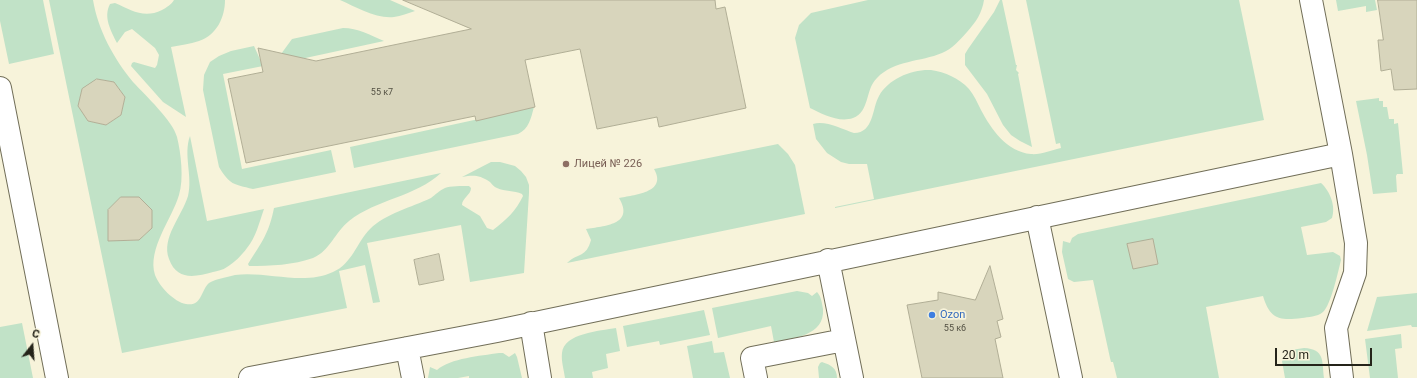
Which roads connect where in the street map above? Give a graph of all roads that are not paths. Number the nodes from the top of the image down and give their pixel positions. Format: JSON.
{"nodes":[{"id":1,"x":1311,"y":0,"type":"edge"},
{"id":2,"x":0,"y":88,"type":"edge"},
{"id":3,"x":1341,"y":154,"type":"junction"},
{"id":4,"x":1037,"y":217,"type":"junction"},
{"id":5,"x":828,"y":260,"type":"junction"},
{"id":6,"x":531,"y":323,"type":"junction"},
{"id":7,"x":844,"y":340,"type":"junction"},
{"id":8,"x":407,"y":348,"type":"junction"},
{"id":9,"x":57,"y":378,"type":"edge"},
{"id":10,"x":250,"y":378,"type":"edge"},
{"id":11,"x":413,"y":378,"type":"edge"},
{"id":12,"x":540,"y":378,"type":"edge"},
{"id":13,"x":756,"y":378,"type":"edge"},
{"id":14,"x":852,"y":378,"type":"edge"},
{"id":15,"x":1071,"y":378,"type":"edge"},
{"id":16,"x":1342,"y":378,"type":"edge"}],
"edges":[{"from":1,"to":3,"type":"lane"},
{"from":2,"to":9,"type":"lane"},
{"from":3,"to":4,"type":"lane"},
{"from":3,"to":16,"type":"lane"},
{"from":4,"to":5,"type":"lane"},
{"from":4,"to":15,"type":"lane"},
{"from":5,"to":6,"type":"lane"},
{"from":5,"to":7,"type":"lane"},
{"from":6,"to":8,"type":"lane"},
{"from":6,"to":12,"type":"lane"},
{"from":7,"to":13,"type":"lane"},
{"from":7,"to":14,"type":"lane"},
{"from":8,"to":10,"type":"lane"},
{"from":8,"to":11,"type":"lane"}]}
